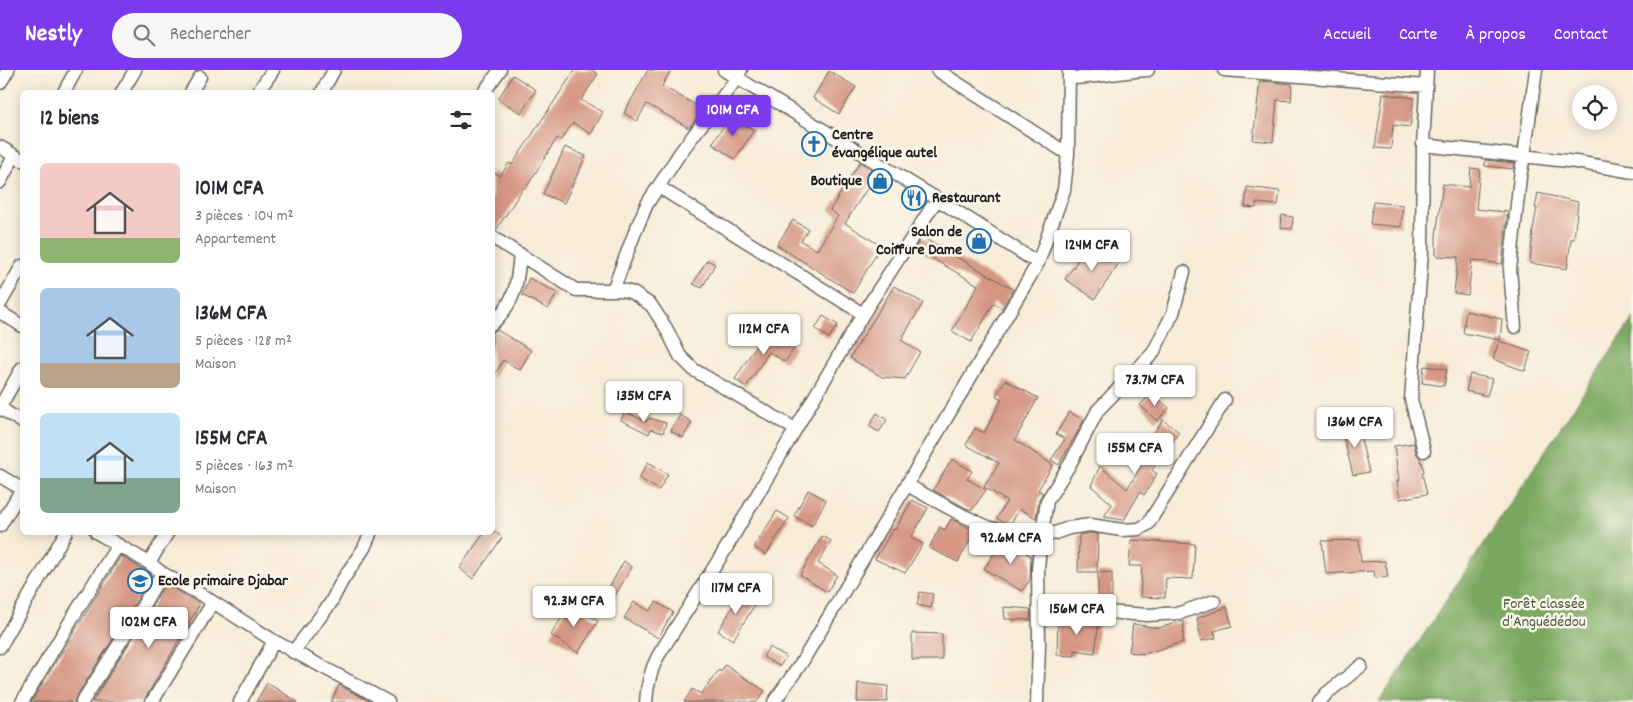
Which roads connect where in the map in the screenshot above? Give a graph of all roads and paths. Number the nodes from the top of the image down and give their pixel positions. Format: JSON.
{"nodes":[{"id":1,"x":8,"y":70,"type":"edge"},
{"id":2,"x":76,"y":70,"type":"edge"},
{"id":3,"x":135,"y":70,"type":"edge"},
{"id":4,"x":273,"y":70,"type":"edge"},
{"id":5,"x":334,"y":70,"type":"edge"},
{"id":6,"x":500,"y":70,"type":"edge"},
{"id":7,"x":724,"y":70,"type":"edge"},
{"id":8,"x":937,"y":70,"type":"edge"},
{"id":9,"x":1148,"y":70,"type":"edge"},
{"id":10,"x":1224,"y":70,"type":"edge"},
{"id":11,"x":1427,"y":70,"type":"edge"},
{"id":12,"x":1536,"y":70,"type":"edge"},
{"id":13,"x":739,"y":74,"type":"edge"},
{"id":14,"x":1069,"y":74,"type":"edge"},
{"id":15,"x":200,"y":77,"type":"dead end"},
{"id":16,"x":0,"y":83,"type":"edge"},
{"id":17,"x":1426,"y":86,"type":"junction"},
{"id":18,"x":65,"y":90,"type":"edge"},
{"id":19,"x":123,"y":90,"type":"edge"},
{"id":20,"x":192,"y":90,"type":"edge"},
{"id":21,"x":259,"y":90,"type":"edge"},
{"id":22,"x":323,"y":90,"type":"edge"},
{"id":23,"x":485,"y":90,"type":"edge"},
{"id":24,"x":1423,"y":145,"type":"junction"},
{"id":25,"x":0,"y":147,"type":"edge"},
{"id":26,"x":1068,"y":154,"type":"junction"},
{"id":27,"x":1524,"y":156,"type":"junction"},
{"id":28,"x":18,"y":158,"type":"edge"},
{"id":29,"x":1633,"y":172,"type":"edge"},
{"id":30,"x":0,"y":182,"type":"edge"},
{"id":31,"x":659,"y":187,"type":"junction"},
{"id":32,"x":937,"y":199,"type":"junction"},
{"id":33,"x":495,"y":239,"type":"edge"},
{"id":34,"x":520,"y":254,"type":"junction"},
{"id":35,"x":1038,"y":263,"type":"junction"},
{"id":36,"x":20,"y":269,"type":"edge"},
{"id":37,"x":1184,"y":272,"type":"dead end"},
{"id":38,"x":613,"y":290,"type":"junction"},
{"id":39,"x":0,"y":304,"type":"edge"},
{"id":40,"x":0,"y":312,"type":"edge"},
{"id":41,"x":863,"y":314,"type":"junction"},
{"id":42,"x":495,"y":321,"type":"edge"},
{"id":43,"x":20,"y":325,"type":"edge"},
{"id":44,"x":1515,"y":327,"type":"dead end"},
{"id":45,"x":20,"y":372,"type":"edge"},
{"id":46,"x":1225,"y":400,"type":"dead end"},
{"id":47,"x":0,"y":407,"type":"edge"},
{"id":48,"x":20,"y":421,"type":"edge"},
{"id":49,"x":796,"y":430,"type":"junction"},
{"id":50,"x":1424,"y":451,"type":"dead end"},
{"id":51,"x":0,"y":476,"type":"edge"},
{"id":52,"x":907,"y":485,"type":"junction"},
{"id":53,"x":20,"y":488,"type":"edge"},
{"id":54,"x":20,"y":492,"type":"edge"},
{"id":55,"x":0,"y":526,"type":"edge"},
{"id":56,"x":64,"y":535,"type":"edge"},
{"id":57,"x":101,"y":535,"type":"edge"},
{"id":58,"x":166,"y":535,"type":"edge"},
{"id":59,"x":370,"y":535,"type":"edge"},
{"id":60,"x":1041,"y":537,"type":"junction"},
{"id":61,"x":118,"y":546,"type":"junction"},
{"id":62,"x":149,"y":563,"type":"junction"},
{"id":63,"x":162,"y":573,"type":"junction"},
{"id":64,"x":1214,"y":601,"type":"dead end"},
{"id":65,"x":213,"y":602,"type":"junction"},
{"id":66,"x":1039,"y":607,"type":"junction"},
{"id":67,"x":274,"y":641,"type":"junction"},
{"id":68,"x":0,"y":647,"type":"edge"},
{"id":69,"x":293,"y":652,"type":"junction"},
{"id":70,"x":1361,"y":666,"type":"dead end"},
{"id":71,"x":22,"y":702,"type":"edge"},
{"id":72,"x":82,"y":702,"type":"edge"},
{"id":73,"x":152,"y":702,"type":"edge"},
{"id":74,"x":240,"y":702,"type":"edge"},
{"id":75,"x":388,"y":702,"type":"edge"},
{"id":76,"x":646,"y":702,"type":"edge"},
{"id":77,"x":774,"y":702,"type":"edge"},
{"id":78,"x":1037,"y":702,"type":"edge"},
{"id":79,"x":1319,"y":702,"type":"edge"}],
"edges":[{"from":1,"to":16,"type":"street"},
{"from":2,"to":18,"type":"street"},
{"from":3,"to":19,"type":"street"},
{"from":4,"to":21,"type":"street"},
{"from":5,"to":22,"type":"street"},
{"from":6,"to":23,"type":"street"},
{"from":7,"to":13,"type":"street"},
{"from":8,"to":26,"type":"street"},
{"from":9,"to":14,"type":"street"},
{"from":10,"to":17,"type":"street"},
{"from":11,"to":17,"type":"street"},
{"from":12,"to":27,"type":"street"},
{"from":13,"to":31,"type":"street"},
{"from":13,"to":32,"type":"street"},
{"from":14,"to":26,"type":"street"},
{"from":15,"to":20,"type":"street"},
{"from":17,"to":24,"type":"street"},
{"from":24,"to":27,"type":"street"},
{"from":24,"to":50,"type":"street"},
{"from":25,"to":28,"type":"street"},
{"from":26,"to":35,"type":"street"},
{"from":27,"to":29,"type":"street"},
{"from":27,"to":44,"type":"street"},
{"from":28,"to":30,"type":"street"},
{"from":31,"to":38,"type":"street"},
{"from":31,"to":41,"type":"street"},
{"from":32,"to":35,"type":"street"},
{"from":32,"to":41,"type":"street"},
{"from":33,"to":34,"type":"street"},
{"from":34,"to":38,"type":"street"},
{"from":34,"to":42,"type":"street"},
{"from":35,"to":52,"type":"street"},
{"from":36,"to":39,"type":"street"},
{"from":37,"to":60,"type":"street"},
{"from":38,"to":49,"type":"street"},
{"from":40,"to":43,"type":"street"},
{"from":41,"to":49,"type":"street"},
{"from":45,"to":47,"type":"street"},
{"from":46,"to":60,"type":"street"},
{"from":47,"to":48,"type":"street"},
{"from":49,"to":76,"type":"street"},
{"from":51,"to":53,"type":"street"},
{"from":52,"to":60,"type":"street"},
{"from":52,"to":77,"type":"street"},
{"from":54,"to":55,"type":"street"},
{"from":56,"to":68,"type":"street"},
{"from":57,"to":61,"type":"street"},
{"from":58,"to":62,"type":"street"},
{"from":59,"to":69,"type":"street"},
{"from":60,"to":66,"type":"street"},
{"from":61,"to":62,"type":"street"},
{"from":61,"to":71,"type":"street"},
{"from":62,"to":63,"type":"street"},
{"from":63,"to":65,"type":"street"},
{"from":63,"to":72,"type":"street"},
{"from":64,"to":66,"type":"street"},
{"from":65,"to":67,"type":"street"},
{"from":65,"to":73,"type":"street"},
{"from":66,"to":78,"type":"street"},
{"from":67,"to":69,"type":"street"},
{"from":67,"to":74,"type":"street"},
{"from":69,"to":75,"type":"street"},
{"from":70,"to":79,"type":"street"}]}
